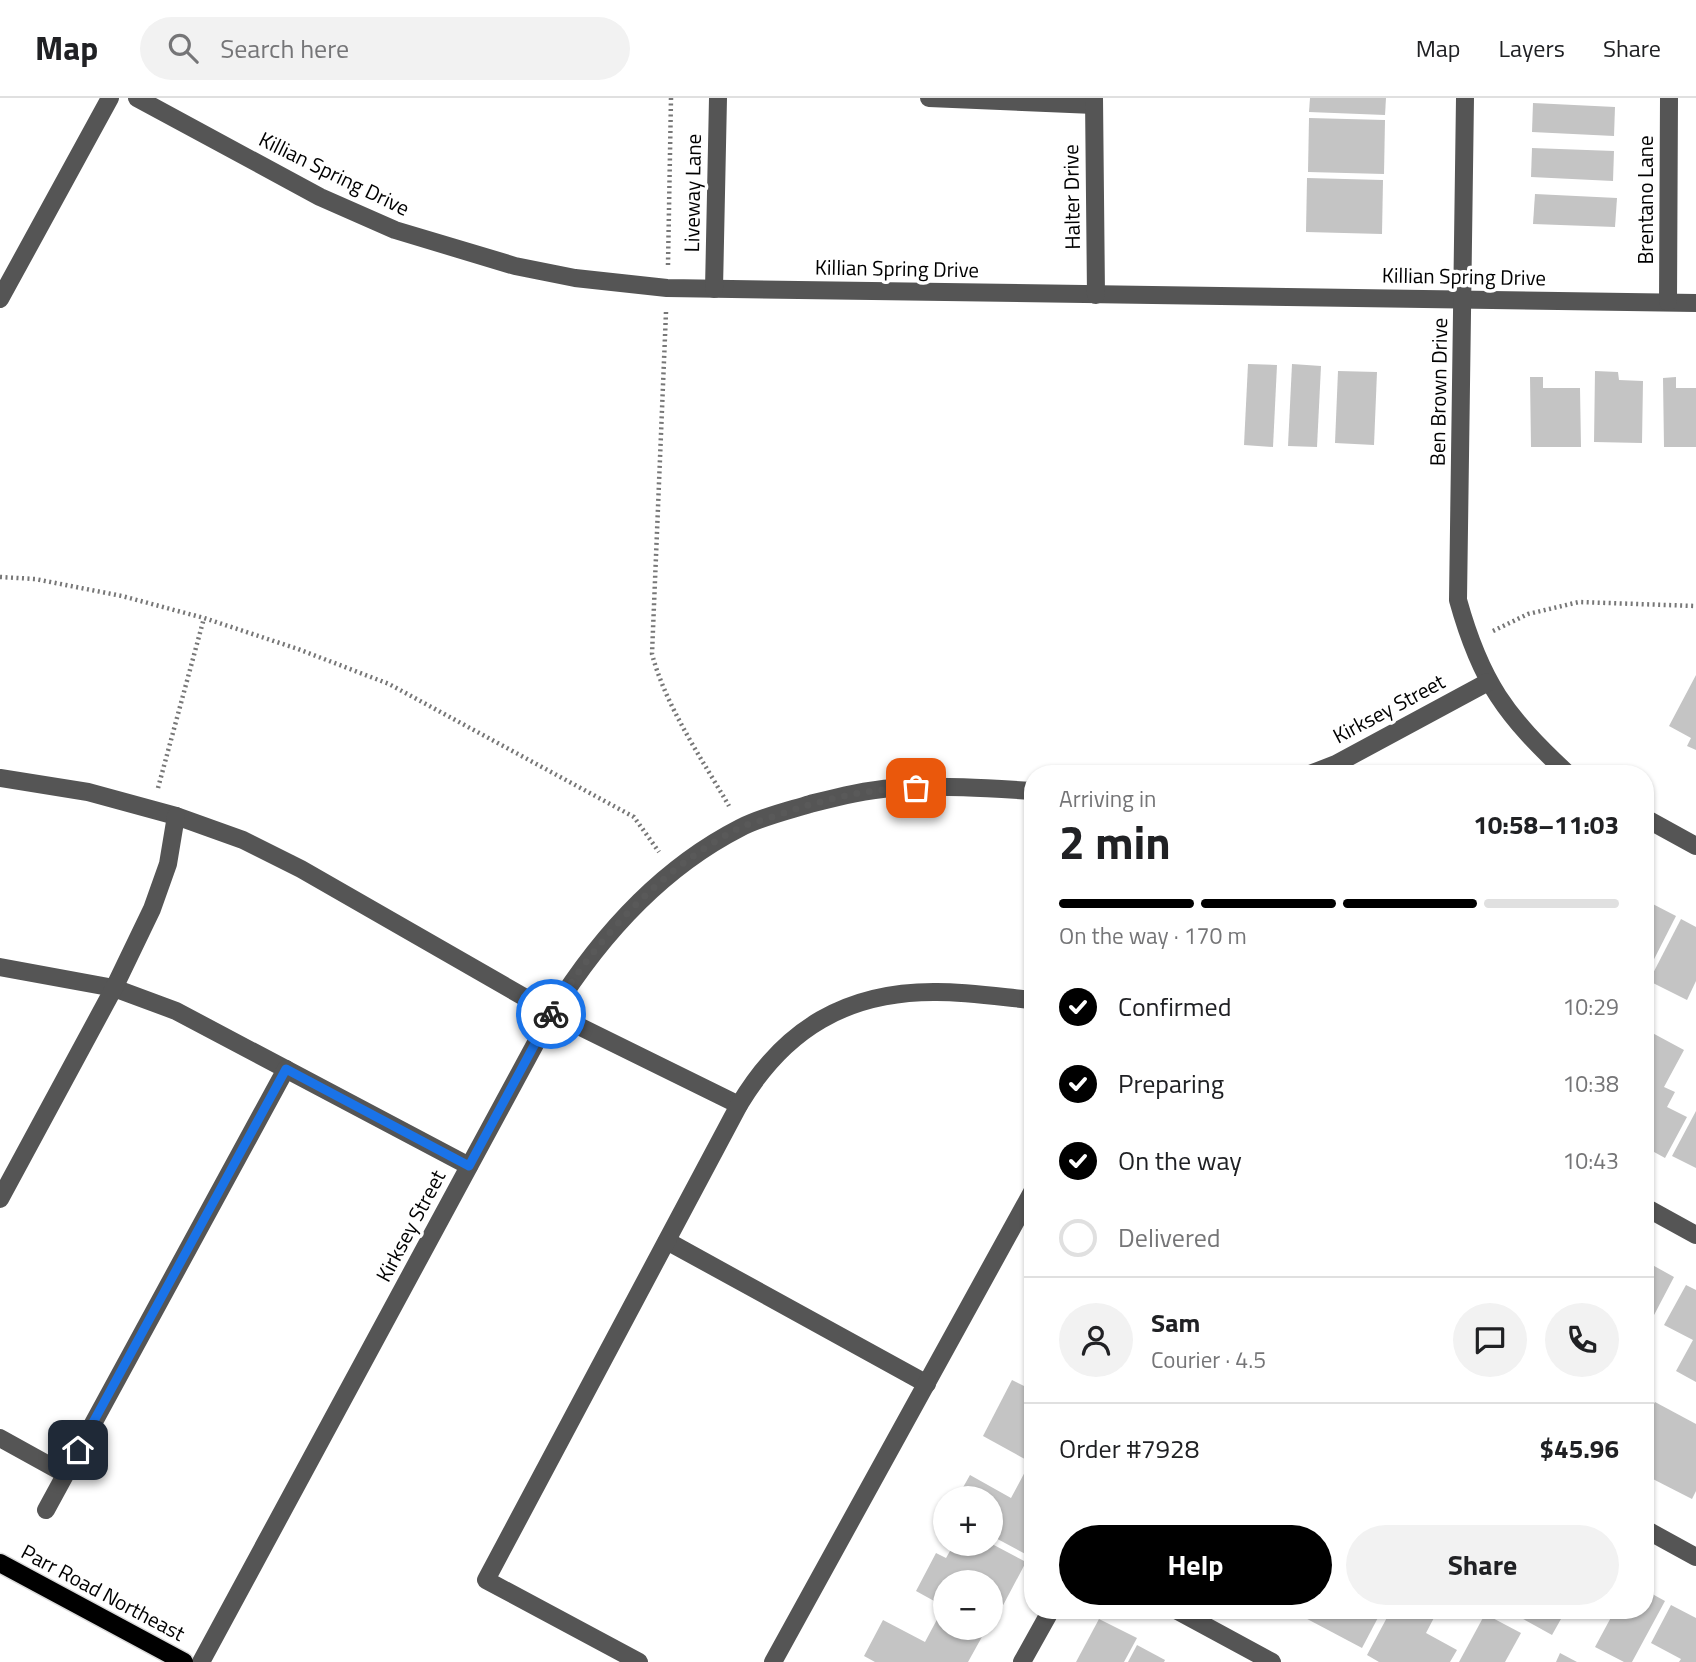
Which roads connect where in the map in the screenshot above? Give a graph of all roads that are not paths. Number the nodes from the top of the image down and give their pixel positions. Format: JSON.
{"nodes":[{"id":1,"x":110,"y":98,"type":"edge"},
{"id":2,"x":137,"y":98,"type":"edge"},
{"id":3,"x":718,"y":98,"type":"edge"},
{"id":4,"x":929,"y":98,"type":"edge"},
{"id":5,"x":1465,"y":98,"type":"edge"},
{"id":6,"x":1669,"y":98,"type":"edge"},
{"id":7,"x":1094,"y":101,"type":"edge"},
{"id":8,"x":714,"y":289,"type":"junction"},
{"id":9,"x":1096,"y":295,"type":"junction"},
{"id":10,"x":0,"y":299,"type":"edge"},
{"id":11,"x":1464,"y":300,"type":"junction"},
{"id":12,"x":1668,"y":302,"type":"junction"},
{"id":13,"x":1696,"y":303,"type":"edge"},
{"id":14,"x":1488,"y":682,"type":"junction"},
{"id":15,"x":1333,"y":765,"type":"edge"},
{"id":16,"x":1558,"y":765,"type":"edge"},
{"id":17,"x":0,"y":778,"type":"edge"},
{"id":18,"x":1024,"y":791,"type":"edge"},
{"id":19,"x":176,"y":816,"type":"junction"},
{"id":20,"x":1654,"y":823,"type":"edge"},
{"id":21,"x":1696,"y":846,"type":"edge"},
{"id":22,"x":0,"y":967,"type":"edge"},
{"id":23,"x":114,"y":988,"type":"junction"},
{"id":24,"x":1024,"y":998,"type":"edge"},
{"id":25,"x":552,"y":1013,"type":"junction"},
{"id":26,"x":286,"y":1069,"type":"junction"},
{"id":27,"x":739,"y":1105,"type":"junction"},
{"id":28,"x":469,"y":1166,"type":"junction"},
{"id":29,"x":0,"y":1199,"type":"edge"},
{"id":30,"x":1024,"y":1207,"type":"edge"},
{"id":31,"x":1654,"y":1213,"type":"edge"},
{"id":32,"x":1696,"y":1235,"type":"edge"},
{"id":33,"x":667,"y":1241,"type":"junction"},
{"id":34,"x":927,"y":1384,"type":"junction"},
{"id":35,"x":0,"y":1438,"type":"edge"},
{"id":36,"x":65,"y":1474,"type":"junction"},
{"id":37,"x":46,"y":1510,"type":"dead end"},
{"id":38,"x":1654,"y":1534,"type":"edge"},
{"id":39,"x":1696,"y":1557,"type":"edge"},
{"id":40,"x":0,"y":1563,"type":"edge"},
{"id":41,"x":1046,"y":1619,"type":"edge"},
{"id":42,"x":1193,"y":1619,"type":"edge"},
{"id":43,"x":178,"y":1661,"type":"edge"},
{"id":44,"x":201,"y":1662,"type":"edge"},
{"id":45,"x":639,"y":1662,"type":"edge"},
{"id":46,"x":773,"y":1662,"type":"edge"},
{"id":47,"x":1022,"y":1662,"type":"edge"},
{"id":48,"x":1272,"y":1662,"type":"edge"}],
"edges":[{"from":1,"to":10,"type":"street"},
{"from":2,"to":8,"type":"street","name":"Killian Spring Drive"},
{"from":3,"to":8,"type":"street","name":"Liveway Lane"},
{"from":4,"to":7,"type":"street"},
{"from":5,"to":11,"type":"street","name":"Ben Brown Drive"},
{"from":6,"to":12,"type":"street","name":"Brentano Lane"},
{"from":7,"to":9,"type":"street","name":"Halter Drive"},
{"from":8,"to":9,"type":"street","name":"Killian Spring Drive"},
{"from":9,"to":11,"type":"street","name":"Killian Spring Drive"},
{"from":11,"to":12,"type":"street","name":"Killian Spring Drive"},
{"from":11,"to":14,"type":"street","name":"Ben Brown Drive"},
{"from":12,"to":13,"type":"street","name":"Killian Spring Drive"},
{"from":14,"to":15,"type":"street","name":"Kirksey Street"},
{"from":14,"to":16,"type":"street","name":"Ben Brown Drive"},
{"from":17,"to":19,"type":"street"},
{"from":18,"to":25,"type":"street","name":"Kirksey Street"},
{"from":19,"to":23,"type":"street"},
{"from":19,"to":25,"type":"street"},
{"from":20,"to":21,"type":"street"},
{"from":22,"to":23,"type":"street"},
{"from":23,"to":26,"type":"street"},
{"from":23,"to":29,"type":"street"},
{"from":24,"to":27,"type":"street"},
{"from":25,"to":27,"type":"street"},
{"from":25,"to":28,"type":"street","name":"Kirksey Street"},
{"from":26,"to":28,"type":"street"},
{"from":26,"to":36,"type":"street"},
{"from":27,"to":33,"type":"street"},
{"from":28,"to":44,"type":"street","name":"Kirksey Street"},
{"from":30,"to":34,"type":"street"},
{"from":31,"to":32,"type":"street"},
{"from":33,"to":34,"type":"street"},
{"from":33,"to":45,"type":"street"},
{"from":34,"to":46,"type":"street"},
{"from":35,"to":36,"type":"street"},
{"from":36,"to":37,"type":"street"},
{"from":38,"to":39,"type":"street"},
{"from":40,"to":43,"type":"main road","name":"Parr Road Northeast"},
{"from":41,"to":47,"type":"street"},
{"from":42,"to":48,"type":"street"}]}
